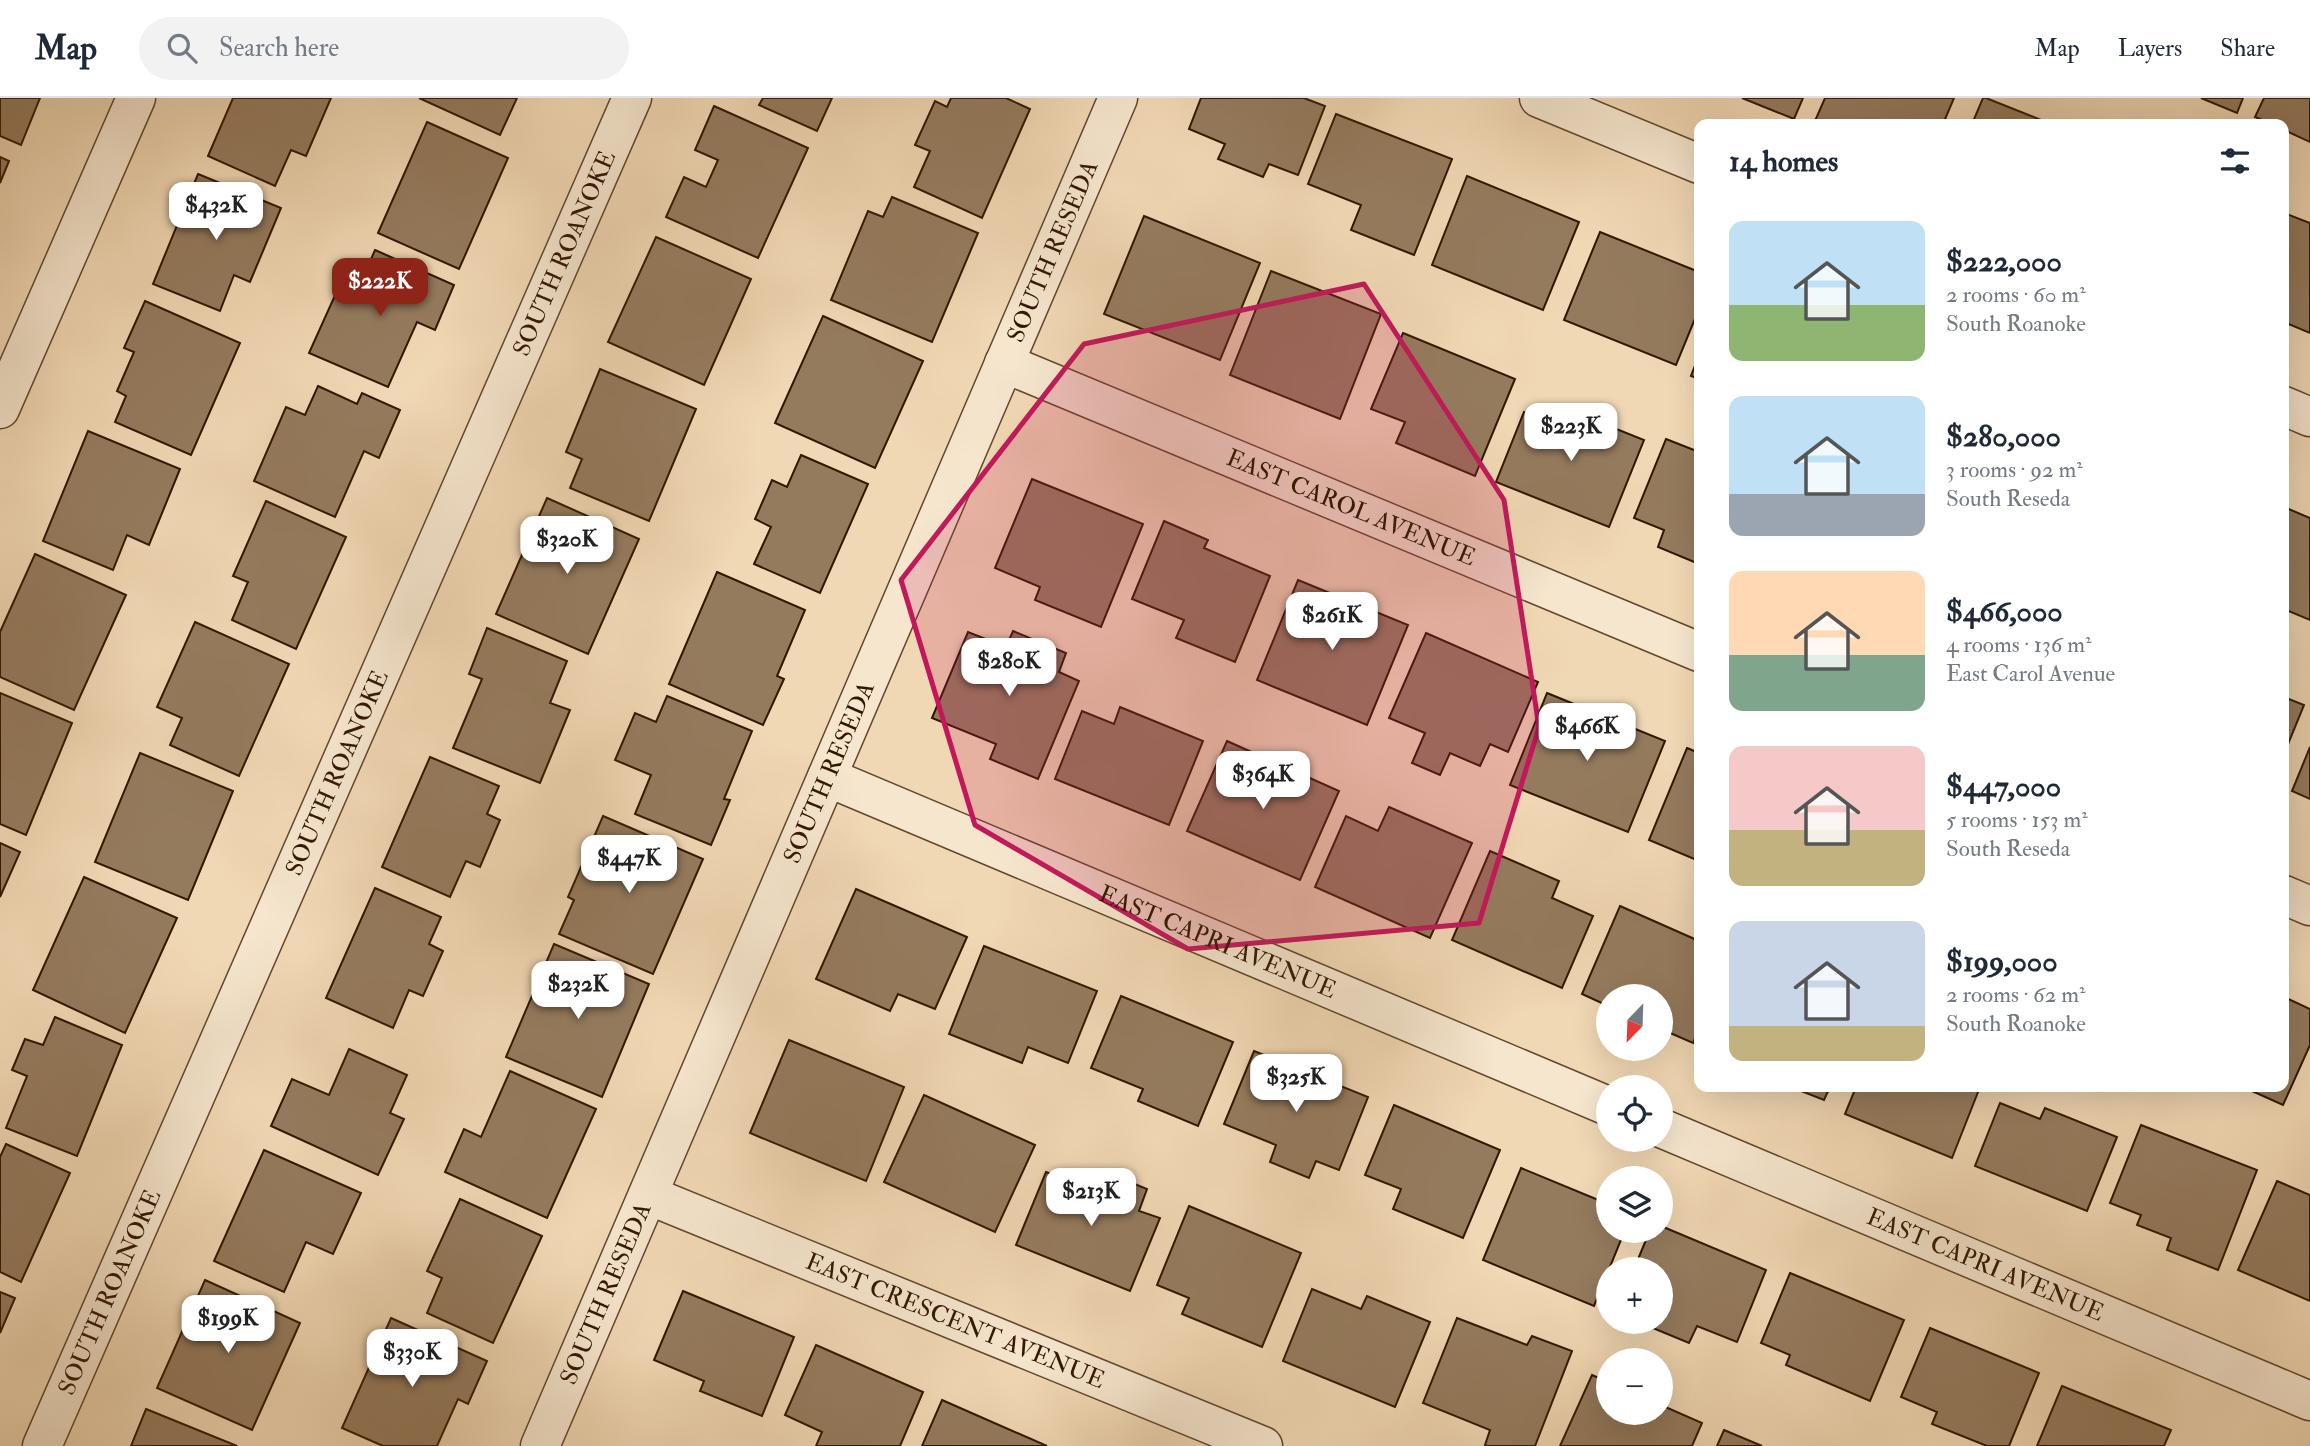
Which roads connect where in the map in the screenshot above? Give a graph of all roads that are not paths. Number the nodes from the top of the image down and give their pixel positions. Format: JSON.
{"nodes":[{"id":1,"x":136,"y":98,"type":"edge"},
{"id":2,"x":632,"y":98,"type":"edge"},
{"id":3,"x":1118,"y":98,"type":"edge"},
{"id":4,"x":1539,"y":98,"type":"edge"},
{"id":5,"x":1694,"y":162,"type":"edge"},
{"id":6,"x":1004,"y":363,"type":"junction"},
{"id":7,"x":2289,"y":408,"type":"edge"},
{"id":8,"x":0,"y":409,"type":"edge"},
{"id":9,"x":2310,"y":417,"type":"edge"},
{"id":10,"x":1694,"y":650,"type":"edge"},
{"id":11,"x":827,"y":777,"type":"junction"},
{"id":12,"x":2289,"y":897,"type":"edge"},
{"id":13,"x":2310,"y":906,"type":"edge"},
{"id":14,"x":1596,"y":1101,"type":"edge"},
{"id":15,"x":1673,"y":1133,"type":"edge"},
{"id":16,"x":648,"y":1195,"type":"junction"},
{"id":17,"x":2310,"y":1401,"type":"edge"},
{"id":18,"x":42,"y":1446,"type":"edge"},
{"id":19,"x":540,"y":1446,"type":"edge"},
{"id":20,"x":1263,"y":1446,"type":"edge"}],
"edges":[{"from":1,"to":8,"type":"street"},
{"from":2,"to":18,"type":"street","name":"SOUTH ROANOKE"},
{"from":3,"to":6,"type":"street","name":"SOUTH RESEDA"},
{"from":4,"to":5,"type":"street"},
{"from":6,"to":10,"type":"street","name":"EAST CAROL AVENUE"},
{"from":6,"to":11,"type":"street","name":"SOUTH RESEDA"},
{"from":7,"to":9,"type":"street"},
{"from":11,"to":14,"type":"street","name":"EAST CAPRI AVENUE"},
{"from":11,"to":16,"type":"street","name":"SOUTH RESEDA"},
{"from":12,"to":13,"type":"street"},
{"from":15,"to":17,"type":"street","name":"EAST CAPRI AVENUE"},
{"from":16,"to":19,"type":"street","name":"SOUTH RESEDA"},
{"from":16,"to":20,"type":"street","name":"EAST CRESCENT AVENUE"}]}
